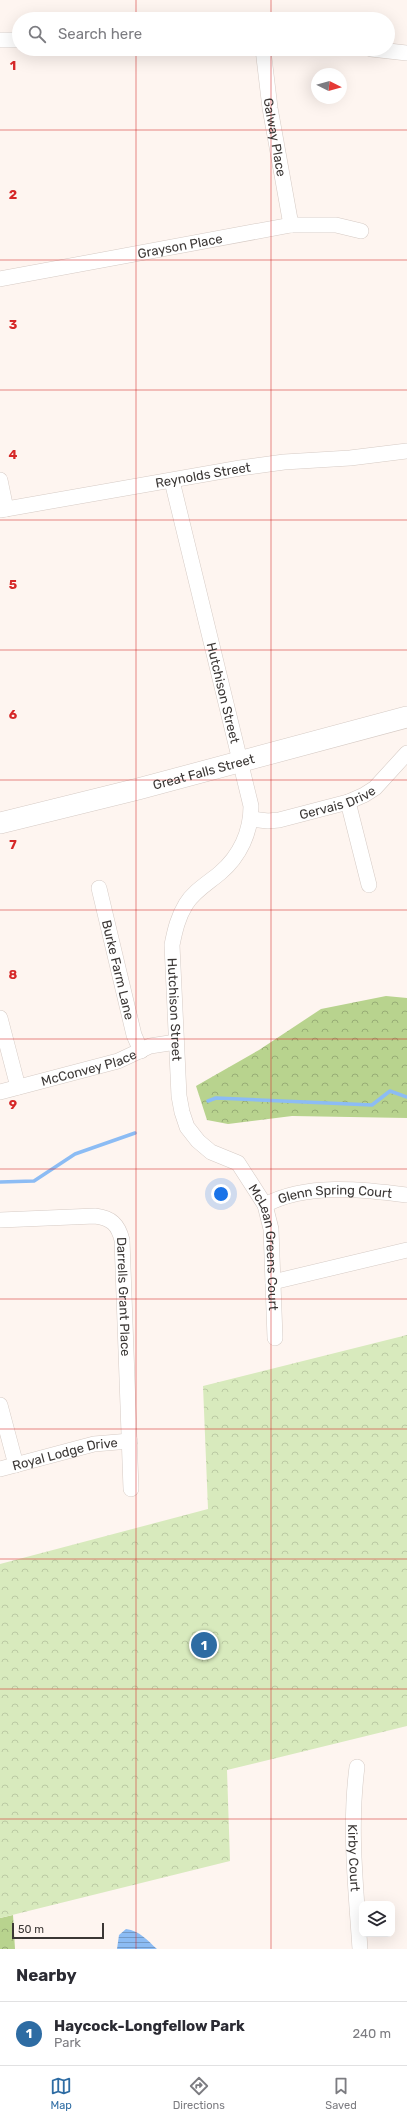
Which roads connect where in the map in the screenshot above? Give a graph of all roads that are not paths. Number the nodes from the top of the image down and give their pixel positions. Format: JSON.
{"nodes":[{"id":1,"x":0,"y":40,"type":"edge"},
{"id":2,"x":12,"y":40,"type":"edge"},
{"id":3,"x":395,"y":52,"type":"edge"},
{"id":4,"x":407,"y":53,"type":"edge"},
{"id":5,"x":264,"y":56,"type":"edge"},
{"id":6,"x":291,"y":225,"type":"junction"},
{"id":7,"x":361,"y":231,"type":"dead end"},
{"id":8,"x":0,"y":279,"type":"edge"},
{"id":9,"x":407,"y":451,"type":"edge"},
{"id":10,"x":0,"y":480,"type":"edge"},
{"id":11,"x":172,"y":481,"type":"junction"},
{"id":12,"x":3,"y":510,"type":"edge"},
{"id":13,"x":407,"y":716,"type":"edge"},
{"id":14,"x":407,"y":753,"type":"edge"},
{"id":15,"x":241,"y":761,"type":"junction"},
{"id":16,"x":348,"y":802,"type":"junction"},
{"id":17,"x":251,"y":819,"type":"junction"},
{"id":18,"x":0,"y":823,"type":"edge"},
{"id":19,"x":369,"y":885,"type":"dead end"},
{"id":20,"x":99,"y":888,"type":"dead end"},
{"id":21,"x":0,"y":1018,"type":"edge"},
{"id":22,"x":176,"y":1042,"type":"junction"},
{"id":23,"x":141,"y":1051,"type":"junction"},
{"id":24,"x":18,"y":1087,"type":"junction"},
{"id":25,"x":0,"y":1092,"type":"edge"},
{"id":26,"x":238,"y":1163,"type":"joint"},
{"id":27,"x":407,"y":1195,"type":"edge"},
{"id":28,"x":265,"y":1205,"type":"junction"},
{"id":29,"x":0,"y":1220,"type":"edge"},
{"id":30,"x":407,"y":1250,"type":"edge"},
{"id":31,"x":273,"y":1282,"type":"junction"},
{"id":32,"x":275,"y":1338,"type":"dead end"},
{"id":33,"x":0,"y":1405,"type":"edge"},
{"id":34,"x":130,"y":1441,"type":"junction"},
{"id":35,"x":16,"y":1465,"type":"junction"},
{"id":36,"x":0,"y":1469,"type":"edge"},
{"id":37,"x":131,"y":1490,"type":"dead end"},
{"id":38,"x":357,"y":1767,"type":"dead end"},
{"id":39,"x":360,"y":1949,"type":"edge"}],
"edges":[{"from":1,"to":2,"type":"street"},
{"from":3,"to":4,"type":"street"},
{"from":5,"to":6,"type":"street","name":"Galway Place"},
{"from":6,"to":7,"type":"street","name":"Grayson Place"},
{"from":6,"to":8,"type":"street","name":"Grayson Place"},
{"from":9,"to":11,"type":"street","name":"Reynolds Street"},
{"from":10,"to":12,"type":"street"},
{"from":11,"to":12,"type":"street","name":"Reynolds Street"},
{"from":11,"to":15,"type":"street","name":"Hutchison Street"},
{"from":13,"to":15,"type":"main road","name":"Great Falls Street"},
{"from":14,"to":16,"type":"street","name":"Gervais Drive"},
{"from":15,"to":17,"type":"street","name":"Hutchison Street"},
{"from":15,"to":18,"type":"main road","name":"Great Falls Street"},
{"from":16,"to":17,"type":"street","name":"Gervais Drive"},
{"from":16,"to":19,"type":"street"},
{"from":17,"to":22,"type":"street","name":"Hutchison Street"},
{"from":20,"to":23,"type":"street","name":"Burke Farm Lane"},
{"from":21,"to":24,"type":"street"},
{"from":22,"to":23,"type":"street","name":"McConvey Place"},
{"from":22,"to":26,"type":"street","name":"Hutchison Street"},
{"from":23,"to":24,"type":"street","name":"McConvey Place"},
{"from":24,"to":25,"type":"street","name":"McConvey Place"},
{"from":26,"to":28,"type":"street","name":"McLean Greens Court"},
{"from":27,"to":28,"type":"street","name":"Glenn Spring Court"},
{"from":28,"to":31,"type":"street","name":"McLean Greens Court"},
{"from":29,"to":34,"type":"street","name":"Darrells Grant Place"},
{"from":30,"to":31,"type":"street"},
{"from":31,"to":32,"type":"street","name":"McLean Greens Court"},
{"from":33,"to":35,"type":"street"},
{"from":34,"to":35,"type":"street","name":"Royal Lodge Drive"},
{"from":34,"to":37,"type":"street","name":"Darrells Grant Place"},
{"from":35,"to":36,"type":"street","name":"Royal Lodge Drive"},
{"from":38,"to":39,"type":"street","name":"Kirby Court"}]}
